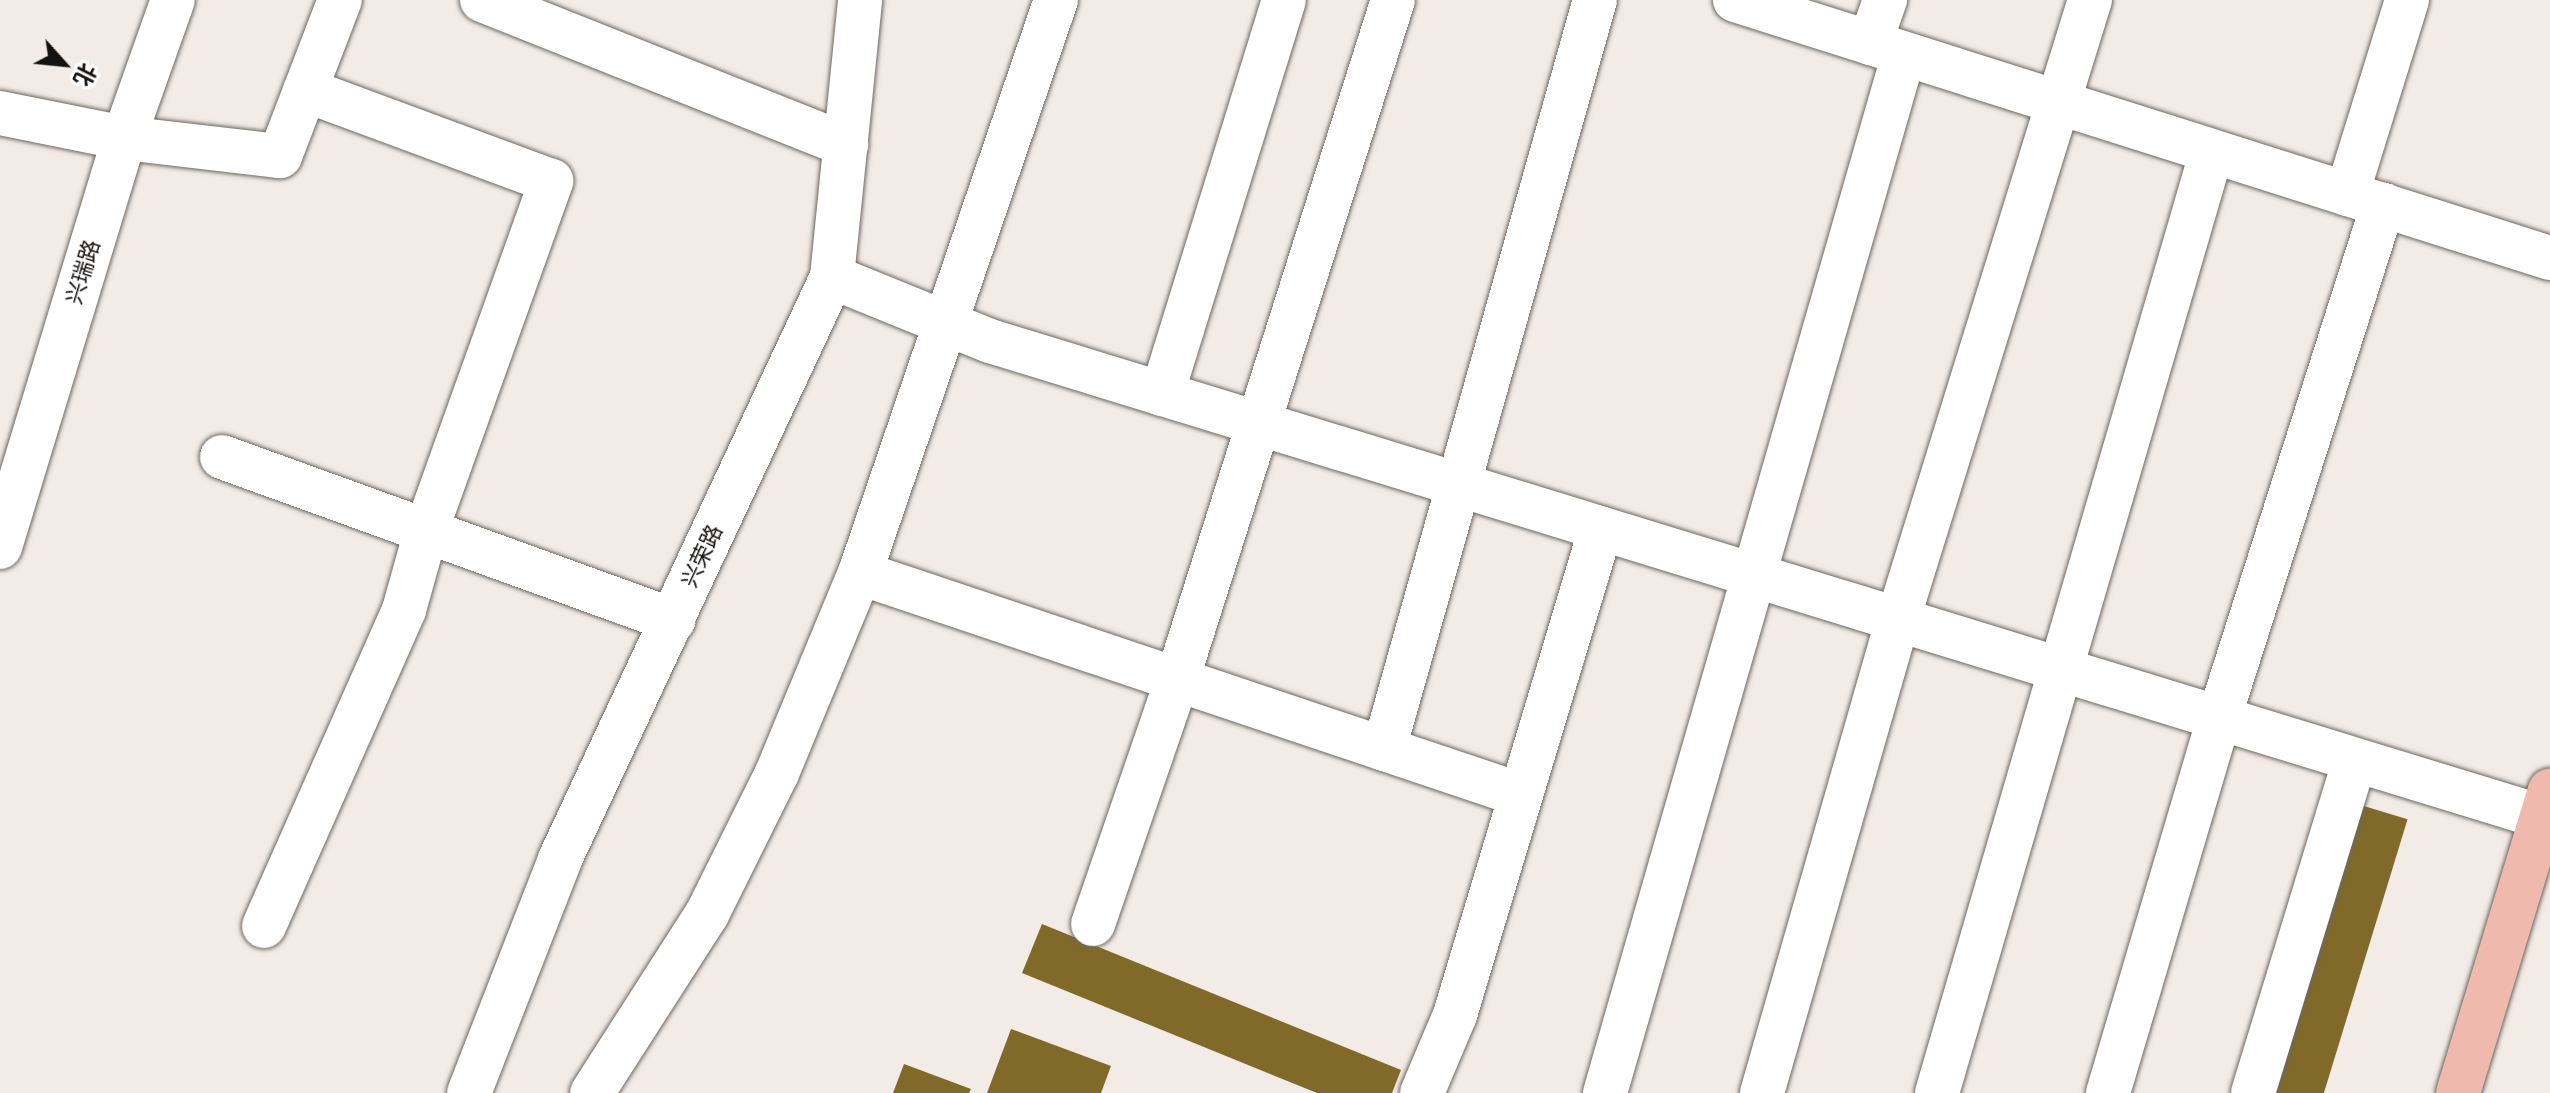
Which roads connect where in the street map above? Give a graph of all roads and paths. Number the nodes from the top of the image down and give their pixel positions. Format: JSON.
{"nodes":[{"id":1,"x":173,"y":0,"type":"edge"},
{"id":2,"x":340,"y":0,"type":"edge"},
{"id":3,"x":482,"y":0,"type":"edge"},
{"id":4,"x":860,"y":0,"type":"edge"},
{"id":5,"x":1056,"y":0,"type":"edge"},
{"id":6,"x":1284,"y":0,"type":"edge"},
{"id":7,"x":1393,"y":0,"type":"edge"},
{"id":8,"x":1595,"y":0,"type":"edge"},
{"id":9,"x":1735,"y":0,"type":"edge"},
{"id":10,"x":1885,"y":0,"type":"edge"},
{"id":11,"x":2090,"y":0,"type":"edge"},
{"id":12,"x":2407,"y":0,"type":"edge"},
{"id":13,"x":1887,"y":48,"type":"junction"},
{"id":14,"x":305,"y":90,"type":"junction"},
{"id":15,"x":2061,"y":103,"type":"junction"},
{"id":16,"x":0,"y":113,"type":"edge"},
{"id":17,"x":124,"y":138,"type":"junction"},
{"id":18,"x":846,"y":145,"type":"junction"},
{"id":19,"x":2212,"y":151,"type":"junction"},
{"id":20,"x":2365,"y":200,"type":"junction"},
{"id":21,"x":2550,"y":258,"type":"edge"},
{"id":22,"x":832,"y":277,"type":"junction"},
{"id":23,"x":945,"y":322,"type":"junction"},
{"id":24,"x":1162,"y":394,"type":"junction"},
{"id":25,"x":1255,"y":422,"type":"junction"},
{"id":26,"x":222,"y":457,"type":"dead end"},
{"id":27,"x":1463,"y":486,"type":"junction"},
{"id":28,"x":1601,"y":528,"type":"junction"},
{"id":29,"x":426,"y":531,"type":"junction"},
{"id":30,"x":0,"y":547,"type":"edge"},
{"id":31,"x":860,"y":573,"type":"junction"},
{"id":32,"x":1751,"y":575,"type":"junction"},
{"id":33,"x":1898,"y":619,"type":"junction"},
{"id":34,"x":673,"y":620,"type":"junction"},
{"id":35,"x":2062,"y":669,"type":"junction"},
{"id":36,"x":1177,"y":680,"type":"junction"},
{"id":37,"x":2219,"y":718,"type":"junction"},
{"id":38,"x":1384,"y":749,"type":"junction"},
{"id":39,"x":2355,"y":760,"type":"junction"},
{"id":40,"x":1521,"y":795,"type":"junction"},
{"id":41,"x":2547,"y":809,"type":"edge"},
{"id":42,"x":1093,"y":924,"type":"dead end"},
{"id":43,"x":264,"y":926,"type":"dead end"},
{"id":44,"x":469,"y":1093,"type":"edge"},
{"id":45,"x":592,"y":1093,"type":"edge"},
{"id":46,"x":1422,"y":1093,"type":"edge"},
{"id":47,"x":1605,"y":1093,"type":"edge"},
{"id":48,"x":1762,"y":1093,"type":"edge"},
{"id":49,"x":1937,"y":1093,"type":"edge"},
{"id":50,"x":2108,"y":1093,"type":"edge"},
{"id":51,"x":2253,"y":1093,"type":"edge"},
{"id":52,"x":2458,"y":1093,"type":"edge"}],
"edges":[{"from":1,"to":17,"type":"street","name":"兴瑞路"},
{"from":2,"to":14,"type":"street"},
{"from":3,"to":18,"type":"street"},
{"from":4,"to":18,"type":"street","name":"兴荣路"},
{"from":5,"to":23,"type":"street"},
{"from":6,"to":24,"type":"street"},
{"from":7,"to":25,"type":"street"},
{"from":8,"to":27,"type":"street"},
{"from":9,"to":13,"type":"street"},
{"from":10,"to":13,"type":"street"},
{"from":11,"to":15,"type":"street"},
{"from":12,"to":20,"type":"street"},
{"from":13,"to":15,"type":"street"},
{"from":13,"to":32,"type":"street"},
{"from":14,"to":17,"type":"street"},
{"from":14,"to":29,"type":"street"},
{"from":15,"to":19,"type":"street"},
{"from":15,"to":33,"type":"street"},
{"from":16,"to":17,"type":"street"},
{"from":17,"to":30,"type":"street","name":"兴瑞路"},
{"from":18,"to":22,"type":"street","name":"兴荣路"},
{"from":19,"to":20,"type":"street"},
{"from":19,"to":35,"type":"street"},
{"from":20,"to":21,"type":"street"},
{"from":20,"to":37,"type":"street"},
{"from":22,"to":23,"type":"street"},
{"from":22,"to":34,"type":"street","name":"兴荣路"},
{"from":23,"to":24,"type":"street"},
{"from":23,"to":31,"type":"street"},
{"from":24,"to":25,"type":"street"},
{"from":25,"to":27,"type":"street"},
{"from":25,"to":36,"type":"street"},
{"from":26,"to":29,"type":"street"},
{"from":27,"to":28,"type":"street"},
{"from":27,"to":38,"type":"street"},
{"from":28,"to":32,"type":"street"},
{"from":28,"to":40,"type":"street"},
{"from":29,"to":34,"type":"street"},
{"from":29,"to":43,"type":"street"},
{"from":31,"to":36,"type":"street"},
{"from":31,"to":45,"type":"street"},
{"from":32,"to":33,"type":"street"},
{"from":32,"to":47,"type":"street"},
{"from":33,"to":35,"type":"street"},
{"from":33,"to":48,"type":"street"},
{"from":34,"to":44,"type":"street","name":"兴荣路"},
{"from":35,"to":37,"type":"street"},
{"from":35,"to":49,"type":"street"},
{"from":36,"to":38,"type":"street"},
{"from":36,"to":42,"type":"street"},
{"from":37,"to":39,"type":"street"},
{"from":37,"to":50,"type":"street"},
{"from":38,"to":40,"type":"street"},
{"from":39,"to":41,"type":"street"},
{"from":39,"to":51,"type":"street"},
{"from":40,"to":46,"type":"street"},
{"from":41,"to":52,"type":"highway"}]}
